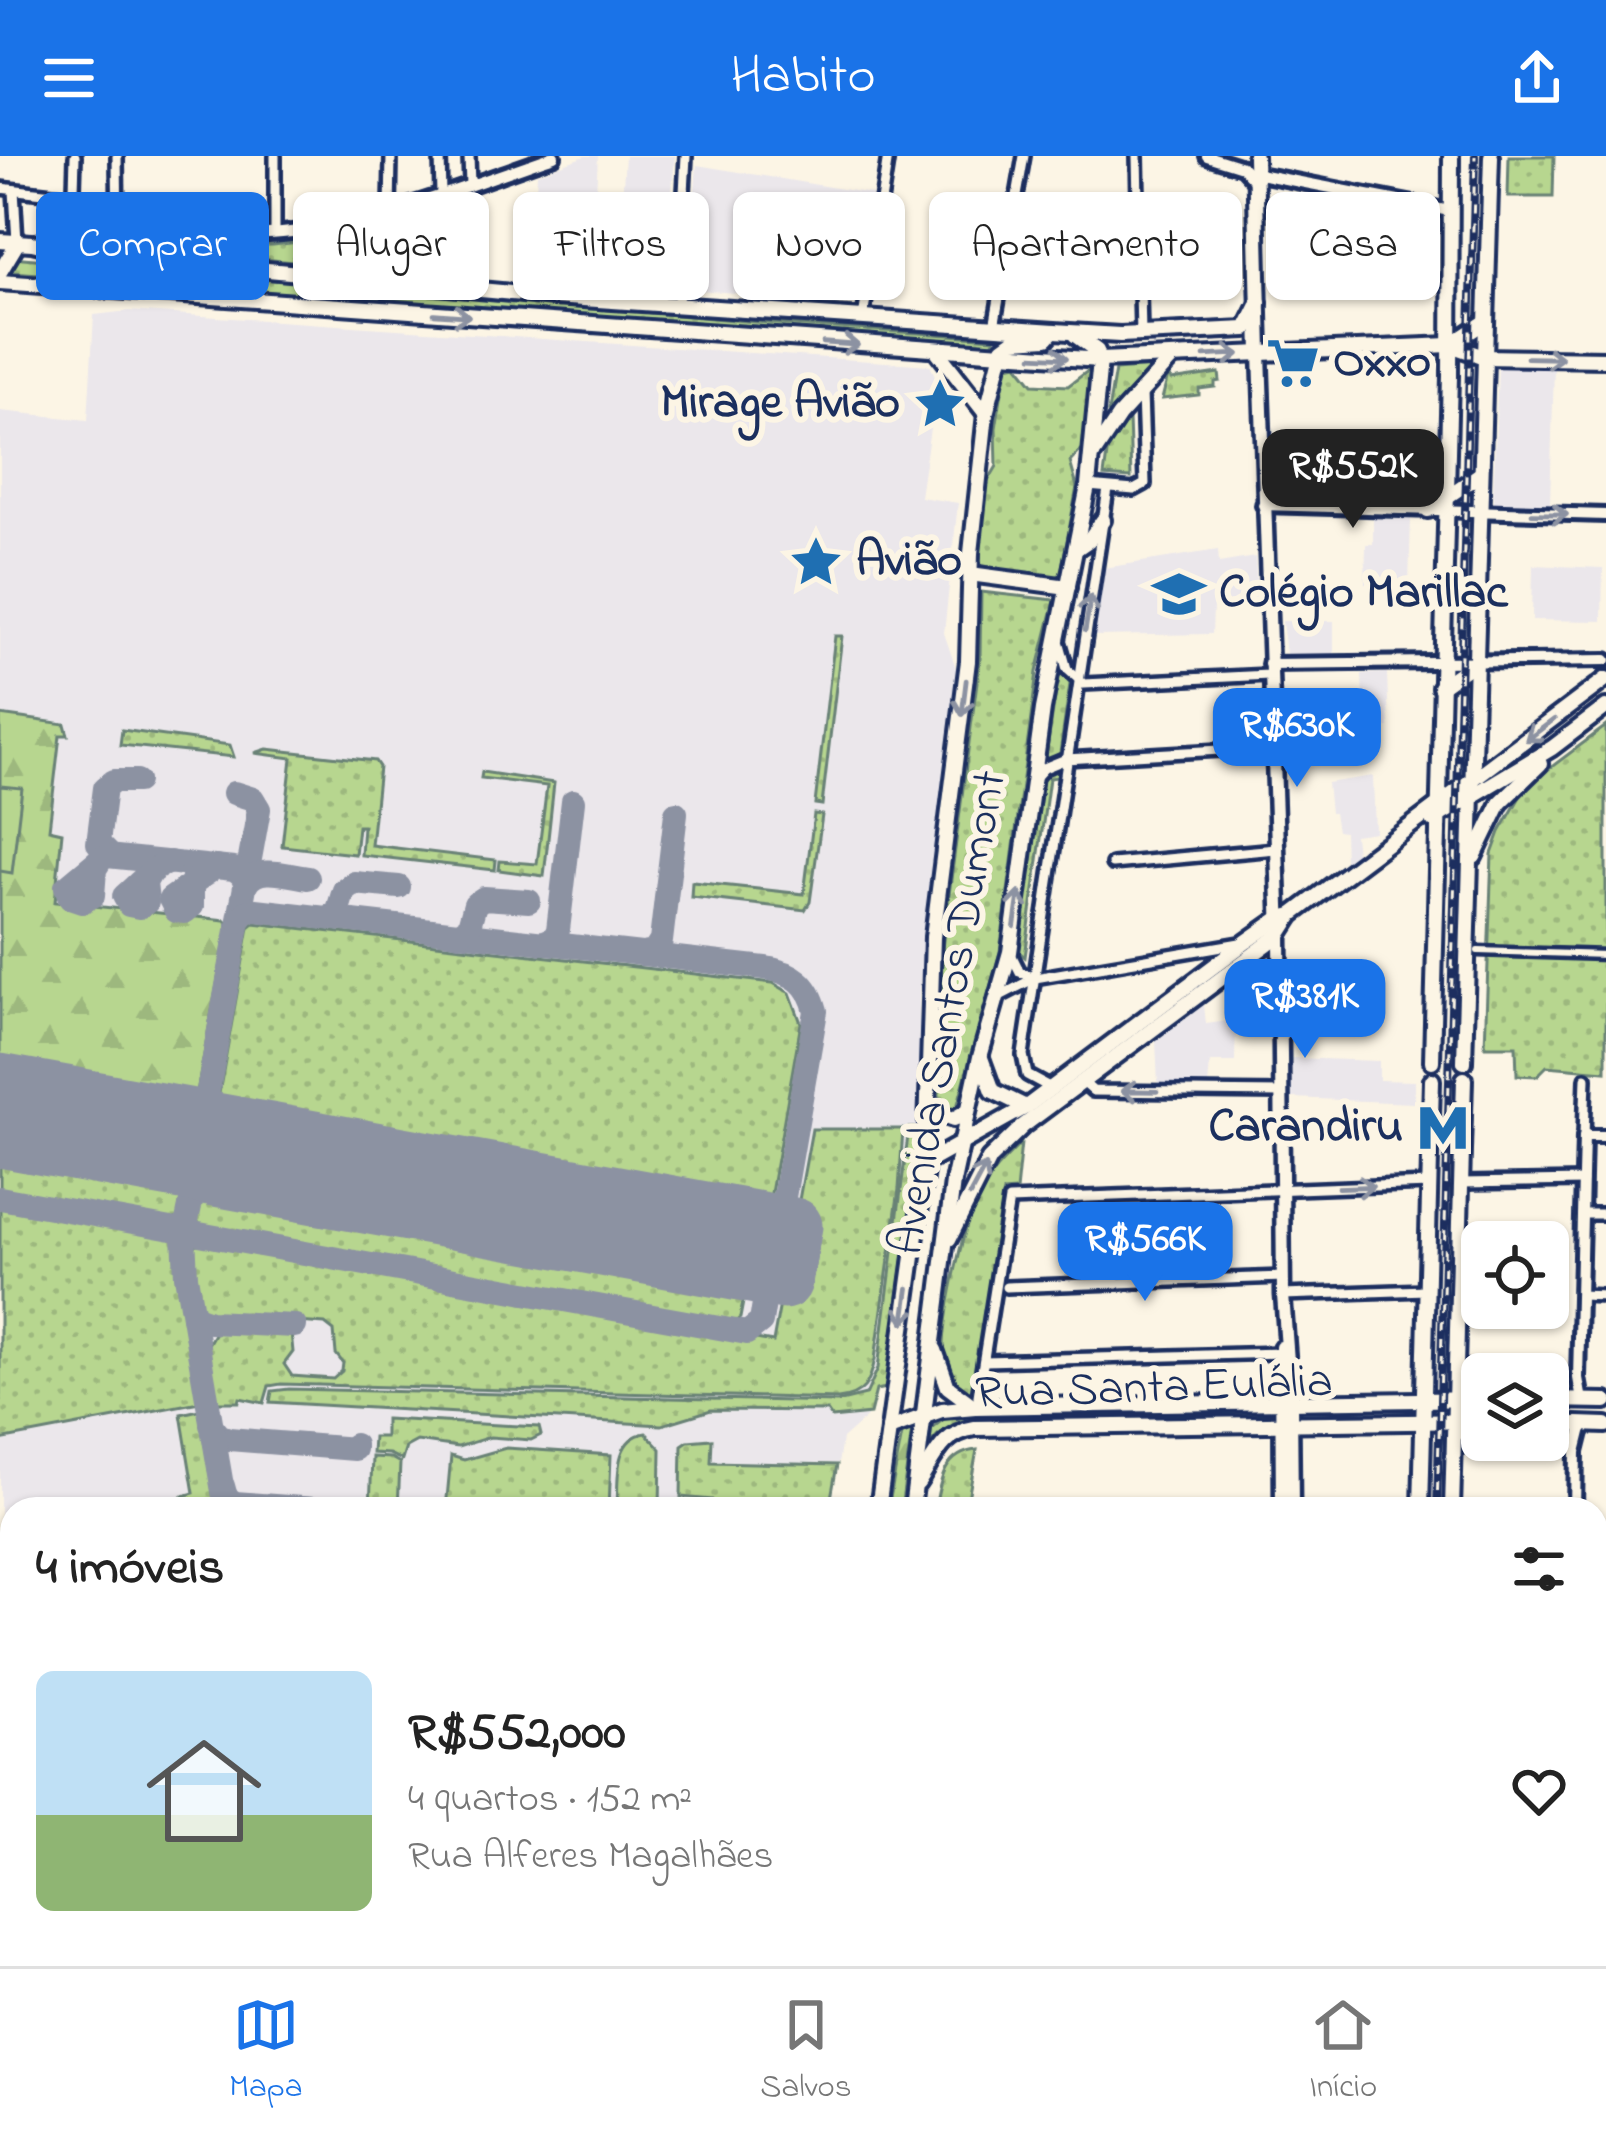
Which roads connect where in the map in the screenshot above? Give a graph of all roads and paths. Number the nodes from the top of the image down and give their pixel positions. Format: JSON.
{"nodes":[{"id":1,"x":75,"y":156,"type":"edge"},
{"id":2,"x":117,"y":156,"type":"edge"},
{"id":3,"x":275,"y":156,"type":"edge"},
{"id":4,"x":391,"y":156,"type":"edge"},
{"id":5,"x":440,"y":156,"type":"edge"},
{"id":6,"x":470,"y":156,"type":"edge"},
{"id":7,"x":554,"y":156,"type":"edge"},
{"id":8,"x":686,"y":156,"type":"edge"},
{"id":9,"x":888,"y":156,"type":"edge"},
{"id":10,"x":1024,"y":156,"type":"edge"},
{"id":11,"x":1137,"y":156,"type":"edge"},
{"id":12,"x":1207,"y":156,"type":"edge"},
{"id":13,"x":1255,"y":156,"type":"edge"},
{"id":14,"x":1490,"y":156,"type":"edge"},
{"id":15,"x":1451,"y":157,"type":"edge"},
{"id":16,"x":1255,"y":177,"type":"junction"},
{"id":17,"x":470,"y":185,"type":"junction"},
{"id":18,"x":0,"y":188,"type":"edge"},
{"id":19,"x":14,"y":190,"type":"junction"},
{"id":20,"x":117,"y":192,"type":"edge"},
{"id":21,"x":390,"y":192,"type":"edge"},
{"id":22,"x":441,"y":192,"type":"edge"},
{"id":23,"x":447,"y":192,"type":"edge"},
{"id":24,"x":1450,"y":211,"type":"junction"},
{"id":25,"x":293,"y":230,"type":"edge"},
{"id":26,"x":269,"y":233,"type":"edge"},
{"id":27,"x":275,"y":233,"type":"junction"},
{"id":28,"x":0,"y":241,"type":"edge"},
{"id":29,"x":36,"y":241,"type":"edge"},
{"id":30,"x":22,"y":242,"type":"junction"},
{"id":31,"x":0,"y":272,"type":"edge"},
{"id":32,"x":293,"y":273,"type":"edge"},
{"id":33,"x":0,"y":282,"type":"edge"},
{"id":34,"x":489,"y":290,"type":"edge"},
{"id":35,"x":1258,"y":303,"type":"junction"},
{"id":36,"x":678,"y":304,"type":"junction"},
{"id":37,"x":724,"y":308,"type":"junction"},
{"id":38,"x":863,"y":317,"type":"junction"},
{"id":39,"x":1485,"y":322,"type":"junction"},
{"id":40,"x":994,"y":327,"type":"junction"},
{"id":41,"x":639,"y":329,"type":"junction"},
{"id":42,"x":1052,"y":331,"type":"junction"},
{"id":43,"x":1070,"y":332,"type":"junction"},
{"id":44,"x":704,"y":334,"type":"junction"},
{"id":45,"x":1141,"y":334,"type":"junction"},
{"id":46,"x":1450,"y":345,"type":"junction"},
{"id":47,"x":937,"y":351,"type":"junction"},
{"id":48,"x":1260,"y":353,"type":"junction"},
{"id":49,"x":1000,"y":354,"type":"junction"},
{"id":50,"x":1484,"y":357,"type":"junction"},
{"id":51,"x":1172,"y":358,"type":"junction"},
{"id":52,"x":1606,"y":359,"type":"edge"},
{"id":53,"x":1100,"y":360,"type":"junction"},
{"id":54,"x":1142,"y":389,"type":"junction"},
{"id":55,"x":986,"y":414,"type":"junction"},
{"id":56,"x":1092,"y":456,"type":"junction"},
{"id":57,"x":1480,"y":473,"type":"junction"},
{"id":58,"x":1088,"y":486,"type":"junction"},
{"id":59,"x":1108,"y":489,"type":"junction"},
{"id":60,"x":1267,"y":500,"type":"junction"},
{"id":61,"x":1446,"y":503,"type":"junction"},
{"id":62,"x":1428,"y":510,"type":"joint"},
{"id":63,"x":1479,"y":512,"type":"junction"},
{"id":64,"x":1606,"y":515,"type":"edge"},
{"id":65,"x":1103,"y":520,"type":"junction"},
{"id":66,"x":1076,"y":549,"type":"junction"},
{"id":67,"x":970,"y":574,"type":"junction"},
{"id":68,"x":1068,"y":587,"type":"junction"},
{"id":69,"x":1058,"y":632,"type":"junction"},
{"id":70,"x":1606,"y":660,"type":"edge"},
{"id":71,"x":1441,"y":662,"type":"junction"},
{"id":72,"x":1475,"y":662,"type":"junction"},
{"id":73,"x":1269,"y":669,"type":"junction"},
{"id":74,"x":1077,"y":680,"type":"junction"},
{"id":75,"x":1606,"y":680,"type":"edge"},
{"id":76,"x":1441,"y":687,"type":"junction"},
{"id":77,"x":1606,"y":707,"type":"edge"},
{"id":78,"x":1272,"y":747,"type":"junction"},
{"id":79,"x":1552,"y":748,"type":"junction"},
{"id":80,"x":1066,"y":759,"type":"junction"},
{"id":81,"x":1472,"y":778,"type":"junction"},
{"id":82,"x":1034,"y":780,"type":"junction"},
{"id":83,"x":1471,"y":798,"type":"junction"},
{"id":84,"x":1432,"y":816,"type":"junction"},
{"id":85,"x":1276,"y":849,"type":"junction"},
{"id":86,"x":1112,"y":864,"type":"dead end"},
{"id":87,"x":1470,"y":867,"type":"junction"},
{"id":88,"x":1284,"y":922,"type":"junction"},
{"id":89,"x":1246,"y":942,"type":"junction"},
{"id":90,"x":1478,"y":951,"type":"dead end"},
{"id":91,"x":1010,"y":952,"type":"junction"},
{"id":92,"x":1606,"y":955,"type":"edge"},
{"id":93,"x":1035,"y":978,"type":"junction"},
{"id":94,"x":998,"y":998,"type":"junction"},
{"id":95,"x":980,"y":1057,"type":"junction"},
{"id":96,"x":1432,"y":1061,"type":"dead end"},
{"id":97,"x":1464,"y":1062,"type":"dead end"},
{"id":98,"x":1586,"y":1078,"type":"dead end"},
{"id":99,"x":1464,"y":1079,"type":"dead end"},
{"id":100,"x":1432,"y":1080,"type":"dead end"},
{"id":101,"x":1084,"y":1084,"type":"junction"},
{"id":102,"x":1051,"y":1088,"type":"junction"},
{"id":103,"x":1282,"y":1094,"type":"junction"},
{"id":104,"x":930,"y":1104,"type":"junction"},
{"id":105,"x":1026,"y":1107,"type":"junction"},
{"id":106,"x":967,"y":1111,"type":"junction"},
{"id":107,"x":1585,"y":1136,"type":"junction"},
{"id":108,"x":1606,"y":1136,"type":"edge"},
{"id":109,"x":960,"y":1144,"type":"junction"},
{"id":110,"x":926,"y":1163,"type":"junction"},
{"id":111,"x":1582,"y":1181,"type":"junction"},
{"id":112,"x":1460,"y":1183,"type":"junction"},
{"id":113,"x":1429,"y":1184,"type":"junction"},
{"id":114,"x":1282,"y":1190,"type":"junction"},
{"id":115,"x":1582,"y":1214,"type":"junction"},
{"id":116,"x":1606,"y":1214,"type":"edge"},
{"id":117,"x":945,"y":1243,"type":"junction"},
{"id":118,"x":1283,"y":1277,"type":"junction"},
{"id":119,"x":1006,"y":1287,"type":"dead end"},
{"id":120,"x":1426,"y":1289,"type":"junction"},
{"id":121,"x":1283,"y":1295,"type":"junction"},
{"id":122,"x":1580,"y":1295,"type":"junction"},
{"id":123,"x":1606,"y":1296,"type":"edge"},
{"id":124,"x":1284,"y":1316,"type":"junction"},
{"id":125,"x":933,"y":1341,"type":"junction"},
{"id":126,"x":1281,"y":1353,"type":"junction"},
{"id":127,"x":984,"y":1361,"type":"junction"},
{"id":128,"x":1424,"y":1397,"type":"junction"},
{"id":129,"x":1454,"y":1398,"type":"junction"},
{"id":130,"x":1461,"y":1398,"type":"edge"},
{"id":131,"x":1576,"y":1401,"type":"edge"},
{"id":132,"x":1286,"y":1402,"type":"junction"},
{"id":133,"x":977,"y":1407,"type":"junction"},
{"id":134,"x":924,"y":1415,"type":"junction"},
{"id":135,"x":1424,"y":1420,"type":"junction"},
{"id":136,"x":1454,"y":1420,"type":"junction"},
{"id":137,"x":1461,"y":1421,"type":"edge"},
{"id":138,"x":1286,"y":1424,"type":"junction"},
{"id":139,"x":1577,"y":1424,"type":"edge"},
{"id":140,"x":889,"y":1429,"type":"junction"},
{"id":141,"x":1461,"y":1442,"type":"edge"},
{"id":142,"x":1453,"y":1454,"type":"junction"},
{"id":143,"x":915,"y":1487,"type":"junction"},
{"id":144,"x":880,"y":1497,"type":"edge"},
{"id":145,"x":914,"y":1497,"type":"edge"},
{"id":146,"x":1287,"y":1497,"type":"edge"},
{"id":147,"x":1421,"y":1497,"type":"edge"},
{"id":148,"x":1452,"y":1497,"type":"edge"},
{"id":149,"x":1575,"y":1497,"type":"edge"}],
"edges":[{"from":1,"to":19,"type":"street"},
{"from":2,"to":20,"type":"street"},
{"from":3,"to":27,"type":"street"},
{"from":4,"to":21,"type":"street"},
{"from":5,"to":22,"type":"street"},
{"from":6,"to":17,"type":"street"},
{"from":7,"to":17,"type":"street"},
{"from":8,"to":36,"type":"street"},
{"from":9,"to":38,"type":"street"},
{"from":10,"to":40,"type":"street"},
{"from":11,"to":45,"type":"street"},
{"from":12,"to":16,"type":"street"},
{"from":13,"to":16,"type":"main road"},
{"from":14,"to":39,"type":"main road"},
{"from":15,"to":24,"type":"main road"},
{"from":16,"to":24,"type":"street"},
{"from":16,"to":35,"type":"main road"},
{"from":17,"to":23,"type":"street"},
{"from":18,"to":19,"type":"street"},
{"from":19,"to":30,"type":"street"},
{"from":24,"to":46,"type":"main road"},
{"from":25,"to":27,"type":"street"},
{"from":26,"to":27,"type":"street"},
{"from":28,"to":30,"type":"main road"},
{"from":29,"to":30,"type":"street"},
{"from":30,"to":31,"type":"main road"},
{"from":30,"to":32,"type":"main road"},
{"from":33,"to":41,"type":"main road","one_way":true},
{"from":34,"to":36,"type":"main road"},
{"from":35,"to":45,"type":"main road"},
{"from":35,"to":48,"type":"main road"},
{"from":36,"to":37,"type":"main road"},
{"from":36,"to":41,"type":"main road"},
{"from":37,"to":38,"type":"main road"},
{"from":37,"to":44,"type":"main road"},
{"from":38,"to":40,"type":"main road"},
{"from":39,"to":46,"type":"main road"},
{"from":39,"to":50,"type":"main road"},
{"from":40,"to":42,"type":"main road"},
{"from":41,"to":44,"type":"main road"},
{"from":42,"to":43,"type":"main road"},
{"from":42,"to":49,"type":"main road"},
{"from":43,"to":45,"type":"main road"},
{"from":43,"to":53,"type":"main road"},
{"from":44,"to":47,"type":"main road","one_way":true},
{"from":46,"to":48,"type":"main road"},
{"from":46,"to":50,"type":"main road"},
{"from":46,"to":61,"type":"main road"},
{"from":47,"to":49,"type":"main road"},
{"from":47,"to":55,"type":"main road"},
{"from":51,"to":48,"type":"main road","one_way":true},
{"from":48,"to":60,"type":"main road"},
{"from":49,"to":53,"type":"main road","one_way":true},
{"from":49,"to":55,"type":"main road","name":"Avenida Santos Dumont"},
{"from":50,"to":52,"type":"main road","one_way":true},
{"from":50,"to":57,"type":"main road"},
{"from":51,"to":53,"type":"main road"},
{"from":51,"to":54,"type":"main road"},
{"from":53,"to":56,"type":"main road","name":"Avenida Santos Dumont"},
{"from":54,"to":56,"type":"main road"},
{"from":54,"to":59,"type":"street"},
{"from":55,"to":67,"type":"main road","name":"Avenida Santos Dumont"},
{"from":56,"to":58,"type":"main road","name":"Avenida Santos Dumont"},
{"from":57,"to":61,"type":"main road"},
{"from":57,"to":63,"type":"main road"},
{"from":58,"to":59,"type":"street"},
{"from":58,"to":66,"type":"main road","name":"Avenida Santos Dumont"},
{"from":59,"to":65,"type":"street","name":"Avenida Santos Dumont"},
{"from":60,"to":62,"type":"street"},
{"from":60,"to":73,"type":"main road"},
{"from":61,"to":62,"type":"main road"},
{"from":61,"to":63,"type":"street"},
{"from":61,"to":71,"type":"main road"},
{"from":63,"to":64,"type":"street","one_way":true},
{"from":63,"to":72,"type":"main road"},
{"from":65,"to":66,"type":"main road"},
{"from":74,"to":65,"type":"street","name":"Avenida Santos Dumont","one_way":true},
{"from":66,"to":68,"type":"main road","name":"Avenida Santos Dumont"},
{"from":67,"to":68,"type":"main road"},
{"from":67,"to":104,"type":"main road","name":"Avenida Santos Dumont","one_way":true},
{"from":68,"to":69,"type":"main road","name":"Avenida Santos Dumont"},
{"from":69,"to":74,"type":"street"},
{"from":69,"to":82,"type":"main road","name":"Avenida Santos Dumont"},
{"from":70,"to":72,"type":"street"},
{"from":71,"to":72,"type":"street"},
{"from":71,"to":73,"type":"street"},
{"from":71,"to":76,"type":"main road"},
{"from":72,"to":76,"type":"main road"},
{"from":72,"to":81,"type":"main road"},
{"from":73,"to":74,"type":"street"},
{"from":73,"to":78,"type":"main road"},
{"from":74,"to":80,"type":"street","name":"Avenida Santos Dumont"},
{"from":75,"to":81,"type":"main road","one_way":true},
{"from":76,"to":84,"type":"main road"},
{"from":77,"to":79,"type":"main road"},
{"from":78,"to":80,"type":"street"},
{"from":78,"to":85,"type":"main road"},
{"from":79,"to":83,"type":"main road"},
{"from":79,"to":87,"type":"main road"},
{"from":80,"to":82,"type":"street"},
{"from":80,"to":93,"type":"street","name":"Avenida Santos Dumont"},
{"from":81,"to":83,"type":"main road"},
{"from":81,"to":84,"type":"main road"},
{"from":91,"to":82,"type":"main road","name":"Avenida Santos Dumont","one_way":true},
{"from":83,"to":84,"type":"main road"},
{"from":83,"to":87,"type":"main road"},
{"from":84,"to":88,"type":"main road"},
{"from":84,"to":96,"type":"main road"},
{"from":85,"to":86,"type":"street"},
{"from":85,"to":88,"type":"main road"},
{"from":87,"to":97,"type":"main road"},
{"from":88,"to":89,"type":"main road"},
{"from":88,"to":101,"type":"main road"},
{"from":88,"to":103,"type":"main road"},
{"from":89,"to":93,"type":"street"},
{"from":89,"to":102,"type":"main road"},
{"from":90,"to":92,"type":"street"},
{"from":91,"to":93,"type":"street"},
{"from":91,"to":94,"type":"main road","name":"Avenida Santos Dumont"},
{"from":93,"to":94,"type":"street"},
{"from":93,"to":102,"type":"street","name":"Avenida Santos Dumont"},
{"from":94,"to":95,"type":"main road","name":"Avenida Santos Dumont"},
{"from":95,"to":105,"type":"main road"},
{"from":95,"to":106,"type":"main road","name":"Avenida Santos Dumont"},
{"from":98,"to":107,"type":"street"},
{"from":99,"to":112,"type":"main road"},
{"from":100,"to":113,"type":"main road"},
{"from":103,"to":101,"type":"street","one_way":true},
{"from":117,"to":101,"type":"main road","one_way":true},
{"from":102,"to":105,"type":"main road"},
{"from":103,"to":114,"type":"main road"},
{"from":104,"to":106,"type":"main road"},
{"from":104,"to":110,"type":"main road","name":"Avenida Santos Dumont"},
{"from":105,"to":109,"type":"main road"},
{"from":106,"to":109,"type":"main road","name":"Avenida Santos Dumont"},
{"from":107,"to":108,"type":"street"},
{"from":107,"to":111,"type":"street"},
{"from":109,"to":110,"type":"main road"},
{"from":109,"to":117,"type":"main road","name":"Avenida Santos Dumont"},
{"from":110,"to":140,"type":"main road","name":"Avenida Santos Dumont","one_way":true},
{"from":111,"to":112,"type":"street"},
{"from":111,"to":115,"type":"street"},
{"from":112,"to":129,"type":"main road"},
{"from":114,"to":113,"type":"street","one_way":true},
{"from":113,"to":120,"type":"main road"},
{"from":114,"to":118,"type":"main road"},
{"from":114,"to":127,"type":"street"},
{"from":115,"to":116,"type":"street"},
{"from":115,"to":122,"type":"street"},
{"from":117,"to":125,"type":"main road","name":"Avenida Santos Dumont"},
{"from":118,"to":119,"type":"street"},
{"from":118,"to":121,"type":"main road"},
{"from":120,"to":121,"type":"street"},
{"from":120,"to":128,"type":"main road"},
{"from":121,"to":124,"type":"main road"},
{"from":122,"to":123,"type":"street"},
{"from":122,"to":131,"type":"street"},
{"from":124,"to":126,"type":"main road"},
{"from":124,"to":132,"type":"main road"},
{"from":125,"to":133,"type":"main road"},
{"from":125,"to":134,"type":"main road","name":"Avenida Santos Dumont"},
{"from":126,"to":127,"type":"street"},
{"from":126,"to":132,"type":"main road"},
{"from":127,"to":133,"type":"street"},
{"from":128,"to":129,"type":"main road","name":"Rua Santa Eulália"},
{"from":128,"to":132,"type":"main road","name":"Rua Santa Eulália"},
{"from":128,"to":135,"type":"main road"},
{"from":129,"to":130,"type":"main road","name":"Rua Santa Eulália"},
{"from":129,"to":136,"type":"main road"},
{"from":131,"to":139,"type":"main road"},
{"from":131,"to":139,"type":"main road"},
{"from":132,"to":133,"type":"main road","name":"Rua Santa Eulália"},
{"from":132,"to":138,"type":"main road"},
{"from":133,"to":134,"type":"main road","name":"Rua Santa Eulália"},
{"from":134,"to":140,"type":"main road","name":"Rua Santa Eulália"},
{"from":134,"to":143,"type":"main road","name":"Avenida Santos Dumont"},
{"from":135,"to":136,"type":"main road","name":"Rua Santa Eulália"},
{"from":135,"to":138,"type":"main road","name":"Rua Santa Eulália"},
{"from":135,"to":147,"type":"main road"},
{"from":136,"to":137,"type":"main road","name":"Rua Santa Eulália"},
{"from":136,"to":142,"type":"main road"},
{"from":138,"to":143,"type":"main road","name":"Rua Santa Eulália"},
{"from":138,"to":146,"type":"main road"},
{"from":139,"to":149,"type":"street"},
{"from":140,"to":144,"type":"main road","name":"Avenida Santos Dumont"},
{"from":141,"to":142,"type":"main road"},
{"from":142,"to":148,"type":"main road"},
{"from":143,"to":145,"type":"main road","name":"Avenida Santos Dumont"}]}
